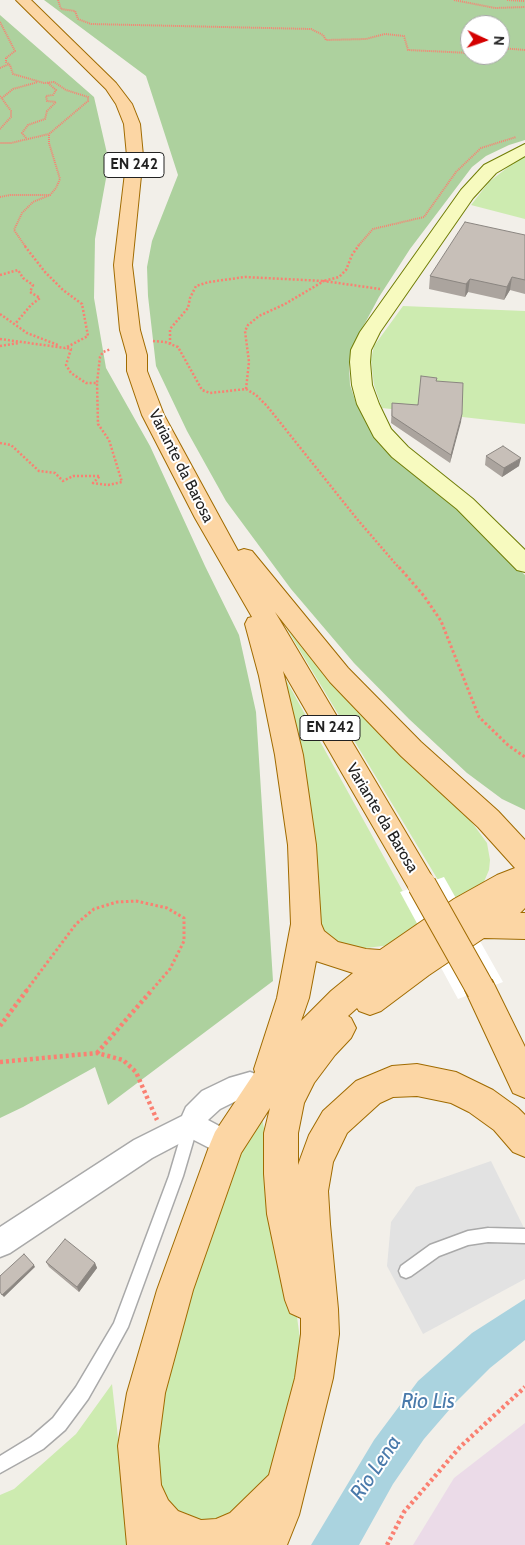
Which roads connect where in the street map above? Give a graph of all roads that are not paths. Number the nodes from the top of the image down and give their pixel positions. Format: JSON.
{"nodes":[{"id":1,"x":12,"y":0,"type":"edge"},
{"id":2,"x":23,"y":0,"type":"edge"},
{"id":3,"x":521,"y":143,"type":"edge"},
{"id":4,"x":137,"y":371,"type":"junction"},
{"id":5,"x":207,"y":518,"type":"junction"},
{"id":6,"x":525,"y":564,"type":"edge"},
{"id":7,"x":238,"y":571,"type":"junction"},
{"id":8,"x":488,"y":819,"type":"junction"},
{"id":9,"x":525,"y":832,"type":"edge"},
{"id":10,"x":525,"y":860,"type":"edge"},
{"id":11,"x":525,"y":877,"type":"edge"},
{"id":12,"x":525,"y":890,"type":"edge"},
{"id":13,"x":306,"y":924,"type":"junction"},
{"id":14,"x":476,"y":925,"type":"junction"},
{"id":15,"x":525,"y":926,"type":"edge"},
{"id":16,"x":425,"y":960,"type":"junction"},
{"id":17,"x":385,"y":964,"type":"junction"},
{"id":18,"x":525,"y":1082,"type":"edge"},
{"id":19,"x":263,"y":1088,"type":"junction"},
{"id":20,"x":191,"y":1125,"type":"junction"},
{"id":21,"x":525,"y":1140,"type":"edge"},
{"id":22,"x":281,"y":1141,"type":"junction"},
{"id":23,"x":227,"y":1144,"type":"junction"},
{"id":24,"x":525,"y":1236,"type":"edge"},
{"id":25,"x":0,"y":1243,"type":"edge"},
{"id":26,"x":406,"y":1271,"type":"dead end"},
{"id":27,"x":315,"y":1368,"type":"junction"},
{"id":28,"x":0,"y":1465,"type":"edge"},
{"id":29,"x":286,"y":1487,"type":"junction"},
{"id":30,"x":141,"y":1488,"type":"junction"},
{"id":31,"x":148,"y":1545,"type":"edge"},
{"id":32,"x":266,"y":1545,"type":"edge"}],
"edges":[{"from":1,"to":4,"type":"main road","name":"Variante da Barosa","number":"EN 242"},
{"from":2,"to":4,"type":"main road","name":"Variante da Barosa","number":"EN 242"},
{"from":3,"to":6,"type":"main road"},
{"from":4,"to":5,"type":"main road","name":"Variante da Barosa","number":"EN 242"},
{"from":5,"to":7,"type":"main road","name":"Variante da Barosa","number":"EN 242"},
{"from":5,"to":8,"type":"main road"},
{"from":7,"to":13,"type":"main road"},
{"from":7,"to":18,"type":"main road","name":"Variante da Barosa","number":"EN 242","bridge":true},
{"from":8,"to":9,"type":"main road"},
{"from":8,"to":10,"type":"main road"},
{"from":11,"to":17,"type":"main road"},
{"from":12,"to":14,"type":"main road"},
{"from":13,"to":17,"type":"main road"},
{"from":13,"to":19,"type":"main road"},
{"from":14,"to":15,"type":"main road"},
{"from":14,"to":16,"type":"main road"},
{"from":16,"to":17,"type":"main road"},
{"from":16,"to":22,"type":"main road"},
{"from":17,"to":19,"type":"main road"},
{"from":19,"to":20,"type":"street"},
{"from":19,"to":22,"type":"main road"},
{"from":19,"to":23,"type":"main road"},
{"from":20,"to":23,"type":"street"},
{"from":20,"to":25,"type":"street"},
{"from":20,"to":28,"type":"lane"},
{"from":21,"to":27,"type":"main road"},
{"from":22,"to":27,"type":"main road"},
{"from":23,"to":30,"type":"main road"},
{"from":24,"to":26,"type":"lane"},
{"from":27,"to":29,"type":"main road"},
{"from":29,"to":30,"type":"main road"},
{"from":29,"to":32,"type":"main road"},
{"from":30,"to":31,"type":"main road"}]}
